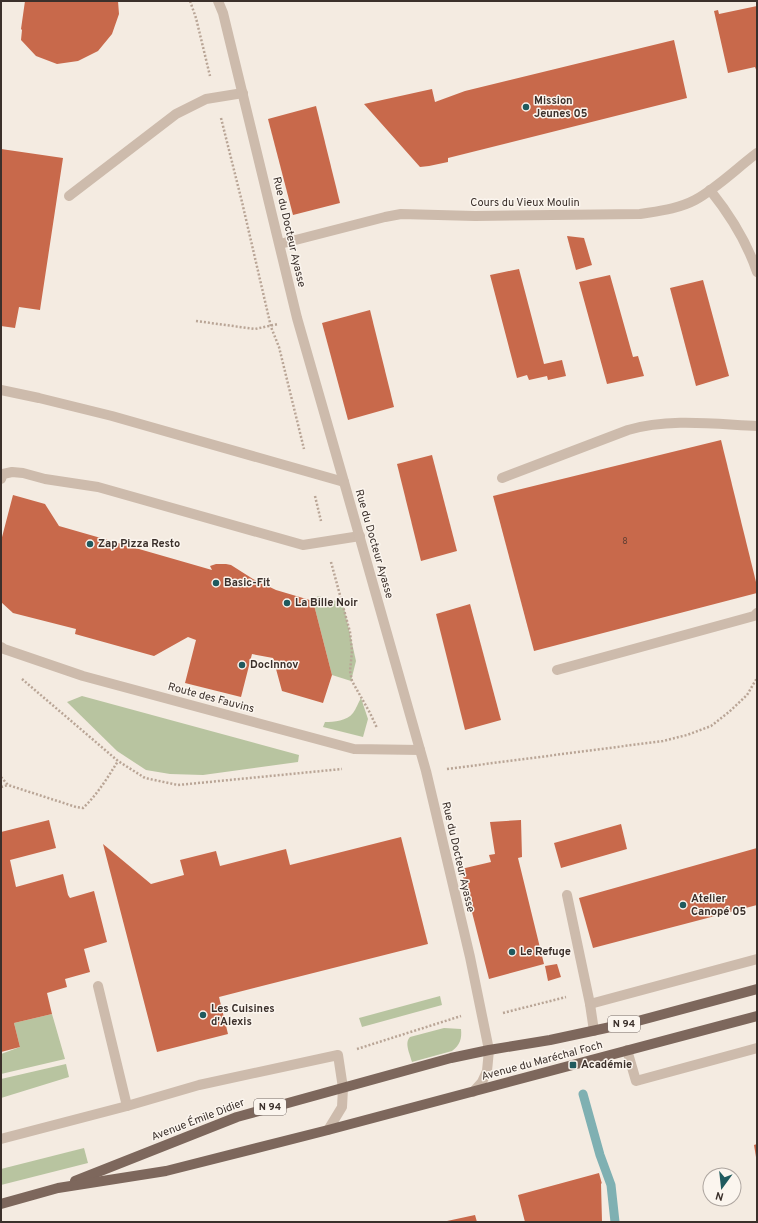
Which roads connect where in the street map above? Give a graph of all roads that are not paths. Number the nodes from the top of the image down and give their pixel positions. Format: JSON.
{"nodes":[{"id":1,"x":218,"y":1,"type":"edge"},
{"id":2,"x":243,"y":93,"type":"junction"},
{"id":3,"x":757,"y":153,"type":"edge"},
{"id":4,"x":710,"y":190,"type":"junction"},
{"id":5,"x":69,"y":196,"type":"dead end"},
{"id":6,"x":280,"y":244,"type":"junction"},
{"id":7,"x":757,"y":272,"type":"edge"},
{"id":8,"x":1,"y":390,"type":"edge"},
{"id":9,"x":757,"y":426,"type":"edge"},
{"id":10,"x":502,"y":478,"type":"dead end"},
{"id":11,"x":1,"y":479,"type":"edge"},
{"id":12,"x":344,"y":482,"type":"junction"},
{"id":13,"x":360,"y":536,"type":"junction"},
{"id":14,"x":757,"y":613,"type":"edge"},
{"id":15,"x":1,"y":647,"type":"edge"},
{"id":16,"x":558,"y":670,"type":"dead end"},
{"id":17,"x":420,"y":750,"type":"junction"},
{"id":18,"x":567,"y":894,"type":"dead end"},
{"id":19,"x":757,"y":959,"type":"edge"},
{"id":20,"x":98,"y":986,"type":"dead end"},
{"id":21,"x":757,"y":989,"type":"edge"},
{"id":22,"x":590,"y":1004,"type":"junction"},
{"id":23,"x":757,"y":1016,"type":"edge"},
{"id":24,"x":594,"y":1031,"type":"junction"},
{"id":25,"x":757,"y":1048,"type":"edge"},
{"id":26,"x":489,"y":1050,"type":"junction"},
{"id":27,"x":627,"y":1050,"type":"junction"},
{"id":28,"x":343,"y":1088,"type":"junction"},
{"id":29,"x":473,"y":1092,"type":"junction"},
{"id":30,"x":127,"y":1106,"type":"junction"},
{"id":31,"x":328,"y":1130,"type":"junction"},
{"id":32,"x":1,"y":1139,"type":"edge"},
{"id":33,"x":58,"y":1188,"type":"junction"},
{"id":34,"x":1,"y":1204,"type":"edge"}],
"edges":[{"from":1,"to":2,"type":"street","name":"Rue du Docteur Ayasse"},
{"from":2,"to":5,"type":"street"},
{"from":2,"to":6,"type":"street","name":"Rue du Docteur Ayasse"},
{"from":3,"to":4,"type":"street","name":"Cours du Vieux Moulin"},
{"from":4,"to":6,"type":"street","name":"Cours du Vieux Moulin"},
{"from":4,"to":7,"type":"street"},
{"from":6,"to":12,"type":"street","name":"Rue du Docteur Ayasse"},
{"from":8,"to":12,"type":"street"},
{"from":9,"to":10,"type":"street"},
{"from":11,"to":13,"type":"street"},
{"from":12,"to":13,"type":"street","name":"Rue du Docteur Ayasse"},
{"from":13,"to":17,"type":"street","name":"Rue du Docteur Ayasse"},
{"from":14,"to":16,"type":"street"},
{"from":15,"to":17,"type":"street","name":"Route des Fauvins"},
{"from":17,"to":26,"type":"street","name":"Rue du Docteur Ayasse"},
{"from":18,"to":22,"type":"street"},
{"from":19,"to":22,"type":"street"},
{"from":20,"to":30,"type":"street"},
{"from":21,"to":24,"type":"main road","name":"Avenue du Maréchal Foch","number":"N 94"},
{"from":22,"to":24,"type":"street"},
{"from":23,"to":27,"type":"main road","name":"Avenue du Maréchal Foch","number":"N 94"},
{"from":24,"to":26,"type":"main road","name":"Avenue du Maréchal Foch","number":"N 94"},
{"from":25,"to":27,"type":"street"},
{"from":26,"to":28,"type":"main road","name":"Avenue Émile Didier","number":"N 94"},
{"from":26,"to":29,"type":"street","name":"Rue du Docteur Ayasse"},
{"from":27,"to":29,"type":"main road","name":"Avenue du Maréchal Foch","number":"N 94"},
{"from":28,"to":30,"type":"street"},
{"from":28,"to":31,"type":"street"},
{"from":28,"to":33,"type":"main road","name":"Avenue Émile Didier","number":"N 94"},
{"from":29,"to":31,"type":"main road","name":"Avenue Émile Didier","number":"N 94"},
{"from":30,"to":32,"type":"street"},
{"from":31,"to":33,"type":"main road","name":"Avenue Émile Didier","number":"N 94"},
{"from":33,"to":34,"type":"main road","name":"Avenue Émile Didier","number":"N 94"}]}
